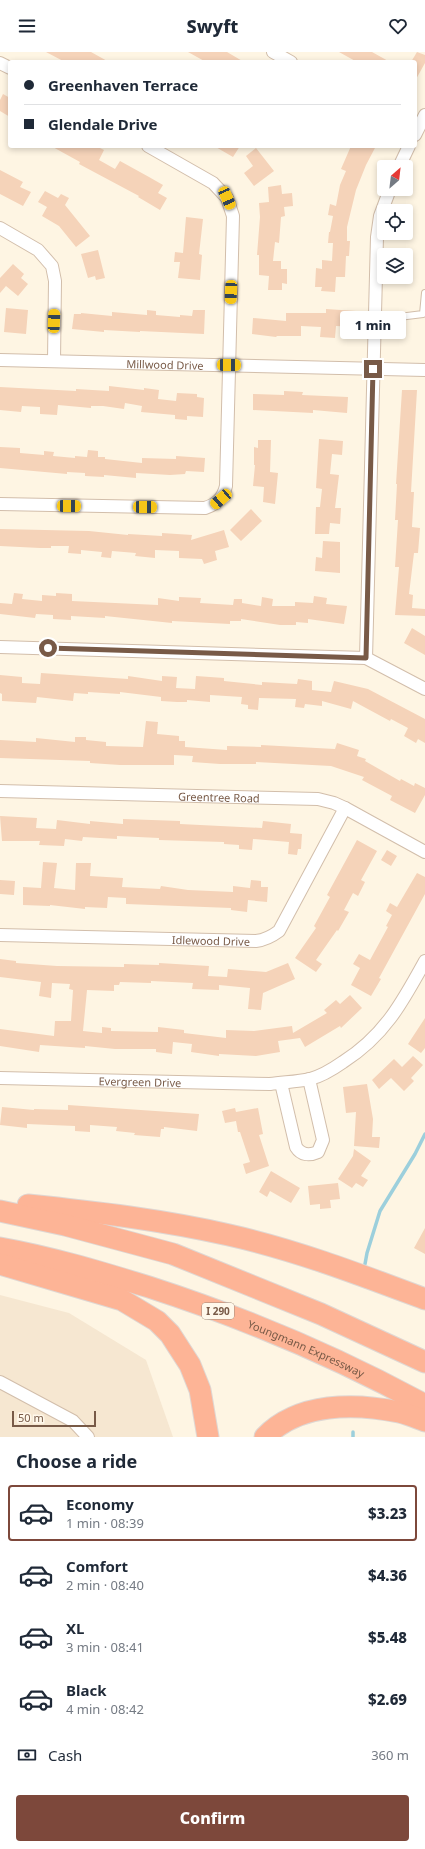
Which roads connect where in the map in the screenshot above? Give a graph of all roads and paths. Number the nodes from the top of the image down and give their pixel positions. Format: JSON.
{"nodes":[{"id":1,"x":273,"y":52,"type":"edge"},
{"id":2,"x":287,"y":60,"type":"edge"},
{"id":3,"x":425,"y":115,"type":"edge"},
{"id":4,"x":418,"y":132,"type":"edge"},
{"id":5,"x":152,"y":148,"type":"edge"},
{"id":6,"x":408,"y":148,"type":"edge"},
{"id":7,"x":402,"y":160,"type":"edge"},
{"id":8,"x":387,"y":196,"type":"edge"},
{"id":9,"x":0,"y":228,"type":"edge"},
{"id":10,"x":425,"y":294,"type":"edge"},
{"id":11,"x":375,"y":320,"type":"junction"},
{"id":12,"x":0,"y":360,"type":"edge"},
{"id":13,"x":54,"y":361,"type":"junction"},
{"id":14,"x":229,"y":365,"type":"junction"},
{"id":15,"x":373,"y":369,"type":"junction"},
{"id":16,"x":425,"y":370,"type":"edge"},
{"id":17,"x":0,"y":504,"type":"edge"},
{"id":18,"x":0,"y":647,"type":"edge"},
{"id":19,"x":366,"y":658,"type":"junction"},
{"id":20,"x":425,"y":689,"type":"edge"},
{"id":21,"x":0,"y":791,"type":"edge"},
{"id":22,"x":345,"y":808,"type":"junction"},
{"id":23,"x":425,"y":852,"type":"edge"},
{"id":24,"x":0,"y":935,"type":"edge"},
{"id":25,"x":425,"y":961,"type":"edge"},
{"id":26,"x":0,"y":1078,"type":"edge"},
{"id":27,"x":310,"y":1079,"type":"junction"},
{"id":28,"x":281,"y":1083,"type":"junction"},
{"id":29,"x":0,"y":1202,"type":"edge"},
{"id":30,"x":0,"y":1211,"type":"edge"},
{"id":31,"x":0,"y":1248,"type":"edge"},
{"id":32,"x":0,"y":1264,"type":"edge"},
{"id":33,"x":425,"y":1299,"type":"edge"},
{"id":34,"x":425,"y":1362,"type":"edge"},
{"id":35,"x":0,"y":1382,"type":"edge"},
{"id":36,"x":425,"y":1405,"type":"edge"},
{"id":37,"x":425,"y":1421,"type":"edge"},
{"id":38,"x":88,"y":1437,"type":"edge"},
{"id":39,"x":208,"y":1437,"type":"edge"},
{"id":40,"x":265,"y":1437,"type":"edge"}],
"edges":[{"from":1,"to":2,"type":"street"},
{"from":3,"to":4,"type":"street"},
{"from":5,"to":14,"type":"street"},
{"from":6,"to":7,"type":"street"},
{"from":8,"to":11,"type":"street"},
{"from":9,"to":13,"type":"street"},
{"from":10,"to":11,"type":"lane"},
{"from":11,"to":15,"type":"street"},
{"from":12,"to":13,"type":"street","name":"Millwood Drive"},
{"from":13,"to":14,"type":"street","name":"Millwood Drive"},
{"from":14,"to":15,"type":"street","name":"Millwood Drive"},
{"from":14,"to":17,"type":"street"},
{"from":15,"to":16,"type":"street","name":"Millwood Drive"},
{"from":15,"to":19,"type":"street"},
{"from":18,"to":19,"type":"street"},
{"from":19,"to":20,"type":"street"},
{"from":21,"to":22,"type":"street","name":"Greentree Road"},
{"from":22,"to":23,"type":"street","name":"Greentree Road"},
{"from":22,"to":24,"type":"street","name":"Idlewood Drive"},
{"from":25,"to":27,"type":"street","name":"Evergreen Drive"},
{"from":26,"to":28,"type":"street","name":"Evergreen Drive"},
{"from":27,"to":28,"type":"street","name":"Evergreen Drive"},
{"from":27,"to":28,"type":"street"},
{"from":29,"to":33,"type":"highway"},
{"from":30,"to":34,"type":"highway"},
{"from":31,"to":36,"type":"highway","name":"Youngmann Expressway","number":"I 290"},
{"from":32,"to":39,"type":"highway"},
{"from":35,"to":38,"type":"street"},
{"from":37,"to":40,"type":"highway"}]}
